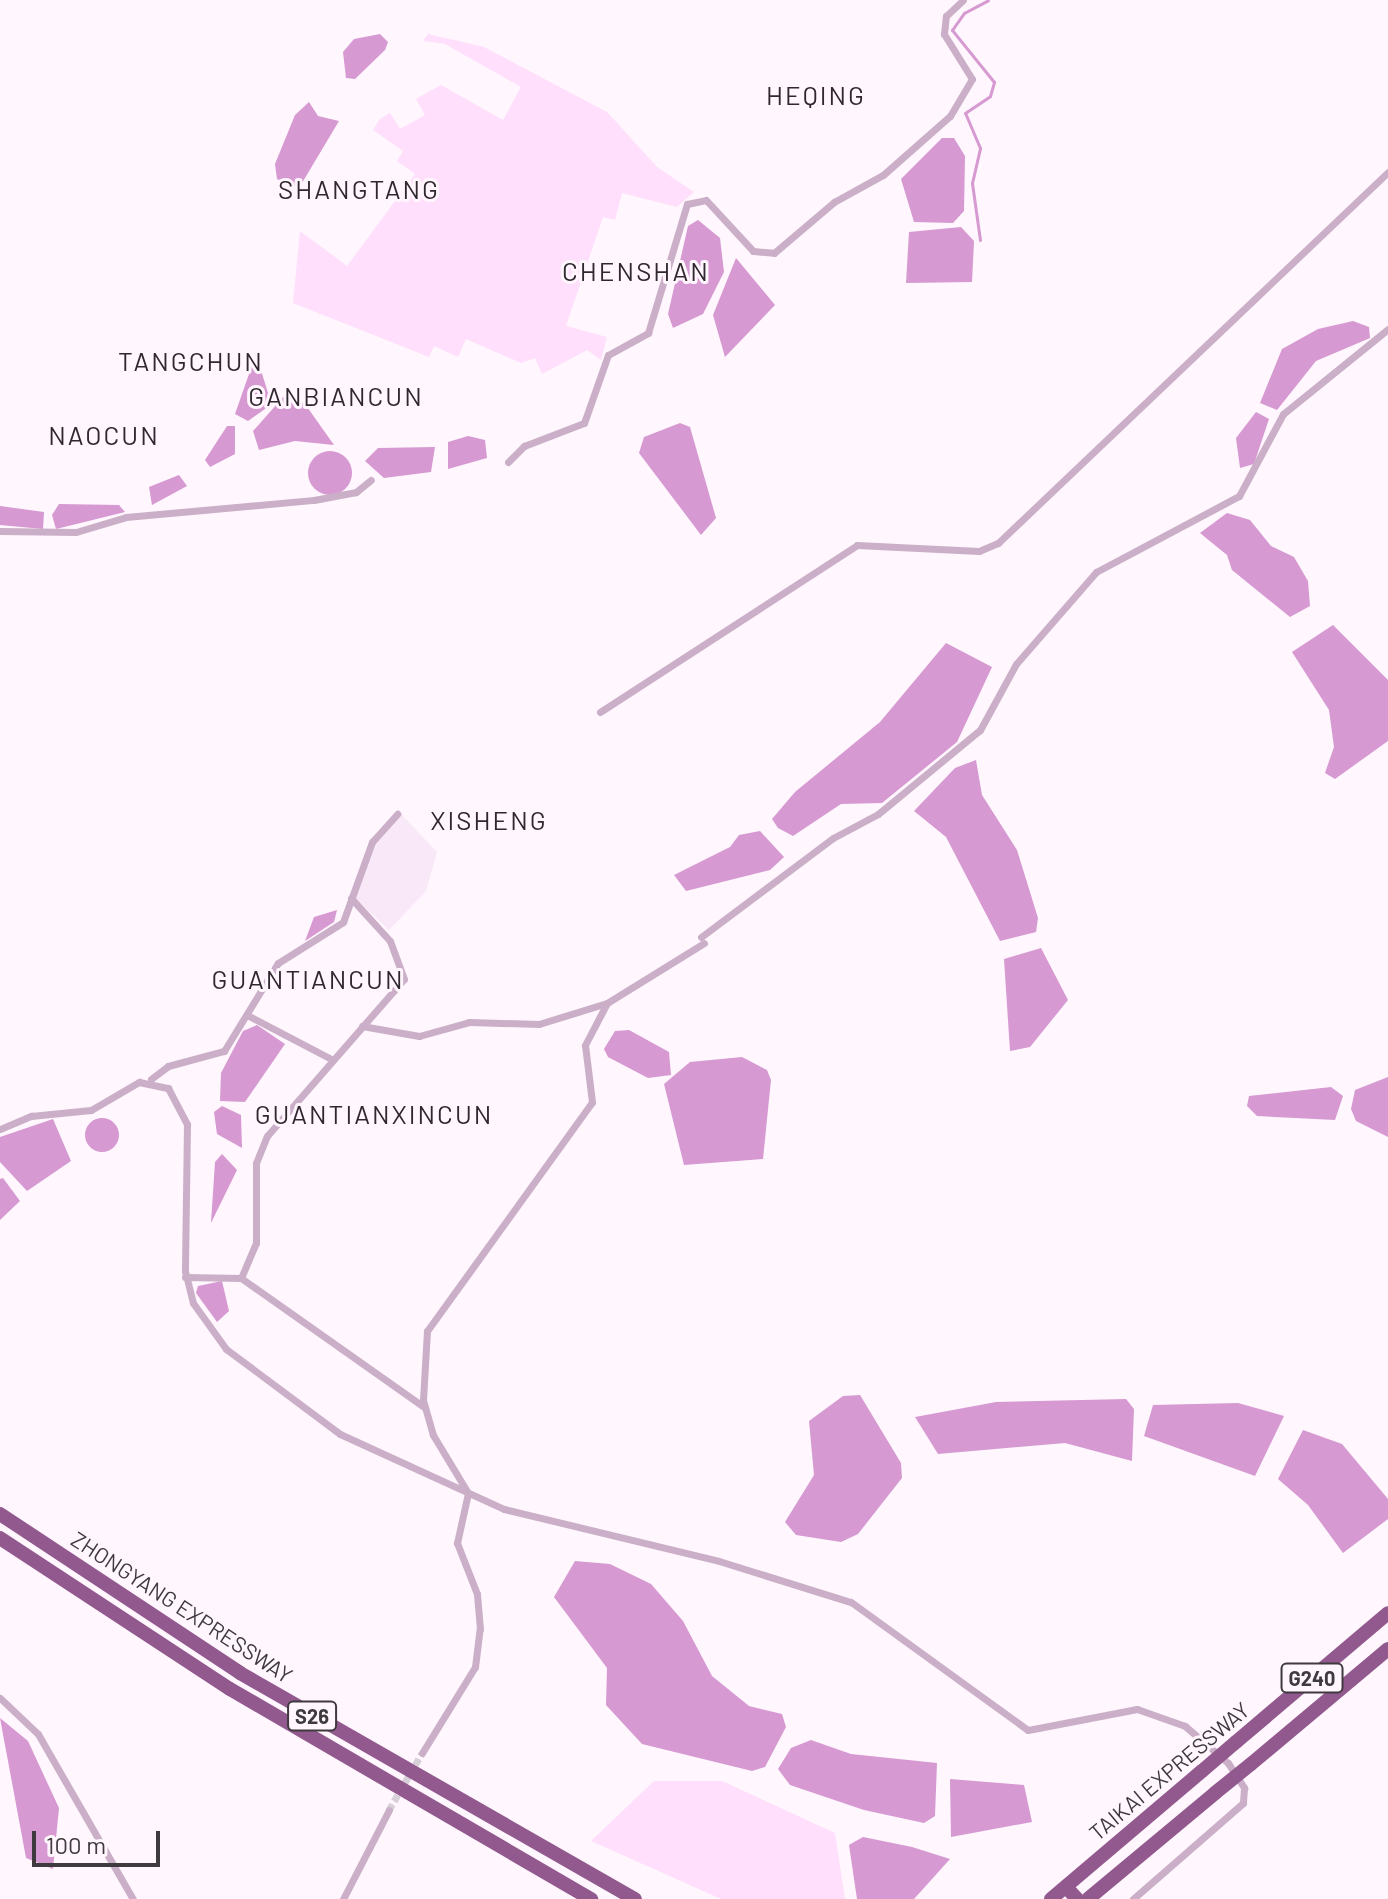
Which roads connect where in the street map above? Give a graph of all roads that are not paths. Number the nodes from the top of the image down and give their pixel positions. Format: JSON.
{"nodes":[{"id":1,"x":963,"y":0,"type":"edge"},
{"id":2,"x":1388,"y":172,"type":"edge"},
{"id":3,"x":1388,"y":329,"type":"edge"},
{"id":4,"x":508,"y":462,"type":"dead end"},
{"id":5,"x":371,"y":480,"type":"dead end"},
{"id":6,"x":0,"y":531,"type":"edge"},
{"id":7,"x":600,"y":712,"type":"dead end"},
{"id":8,"x":397,"y":814,"type":"dead end"},
{"id":9,"x":351,"y":898,"type":"junction"},
{"id":10,"x":607,"y":1003,"type":"junction"},
{"id":11,"x":247,"y":1015,"type":"junction"},
{"id":12,"x":362,"y":1026,"type":"junction"},
{"id":13,"x":331,"y":1059,"type":"junction"},
{"id":14,"x":151,"y":1079,"type":"junction"},
{"id":15,"x":0,"y":1129,"type":"edge"},
{"id":16,"x":185,"y":1277,"type":"junction"},
{"id":17,"x":241,"y":1278,"type":"junction"},
{"id":18,"x":425,"y":1408,"type":"junction"},
{"id":19,"x":468,"y":1493,"type":"junction"},
{"id":20,"x":0,"y":1514,"type":"edge"},
{"id":21,"x":0,"y":1538,"type":"edge"},
{"id":22,"x":1388,"y":1613,"type":"edge"},
{"id":23,"x":1388,"y":1649,"type":"edge"},
{"id":24,"x":0,"y":1698,"type":"edge"},
{"id":25,"x":422,"y":1753,"type":"tunnel mouth"},
{"id":26,"x":389,"y":1810,"type":"tunnel mouth"},
{"id":27,"x":1066,"y":1887,"type":"junction"},
{"id":28,"x":133,"y":1899,"type":"edge"},
{"id":29,"x":343,"y":1899,"type":"edge"},
{"id":30,"x":591,"y":1899,"type":"edge"},
{"id":31,"x":635,"y":1899,"type":"edge"},
{"id":32,"x":1051,"y":1899,"type":"edge"},
{"id":33,"x":1077,"y":1899,"type":"edge"},
{"id":34,"x":1088,"y":1899,"type":"edge"},
{"id":35,"x":1133,"y":1899,"type":"edge"}],
"edges":[{"from":1,"to":4,"type":"street"},
{"from":2,"to":7,"type":"street"},
{"from":3,"to":10,"type":"street"},
{"from":5,"to":6,"type":"street"},
{"from":8,"to":9,"type":"street"},
{"from":9,"to":11,"type":"street"},
{"from":9,"to":12,"type":"street"},
{"from":10,"to":12,"type":"street"},
{"from":10,"to":18,"type":"street"},
{"from":11,"to":13,"type":"street"},
{"from":11,"to":14,"type":"street"},
{"from":12,"to":13,"type":"street"},
{"from":13,"to":17,"type":"street"},
{"from":14,"to":15,"type":"street"},
{"from":14,"to":16,"type":"street"},
{"from":16,"to":17,"type":"street"},
{"from":16,"to":19,"type":"street"},
{"from":17,"to":18,"type":"street"},
{"from":18,"to":19,"type":"street"},
{"from":19,"to":25,"type":"street"},
{"from":19,"to":35,"type":"street"},
{"from":20,"to":31,"type":"highway","name":"ZHONGYANG EXPRESSWAY","number":"S26"},
{"from":21,"to":30,"type":"highway","name":"ZHONGYANG EXPRESSWAY","number":"S26"},
{"from":22,"to":27,"type":"highway","name":"TAIKAI EXPRESSWAY","number":"G240","bridge":true},
{"from":23,"to":34,"type":"highway","name":"TAIKAI EXPRESSWAY","number":"G240","bridge":true},
{"from":24,"to":28,"type":"street"},
{"from":26,"to":29,"type":"street"},
{"from":27,"to":32,"type":"highway","name":"TAIKAI EXPRESSWAY","number":"G240"},
{"from":27,"to":33,"type":"highway"}]}
